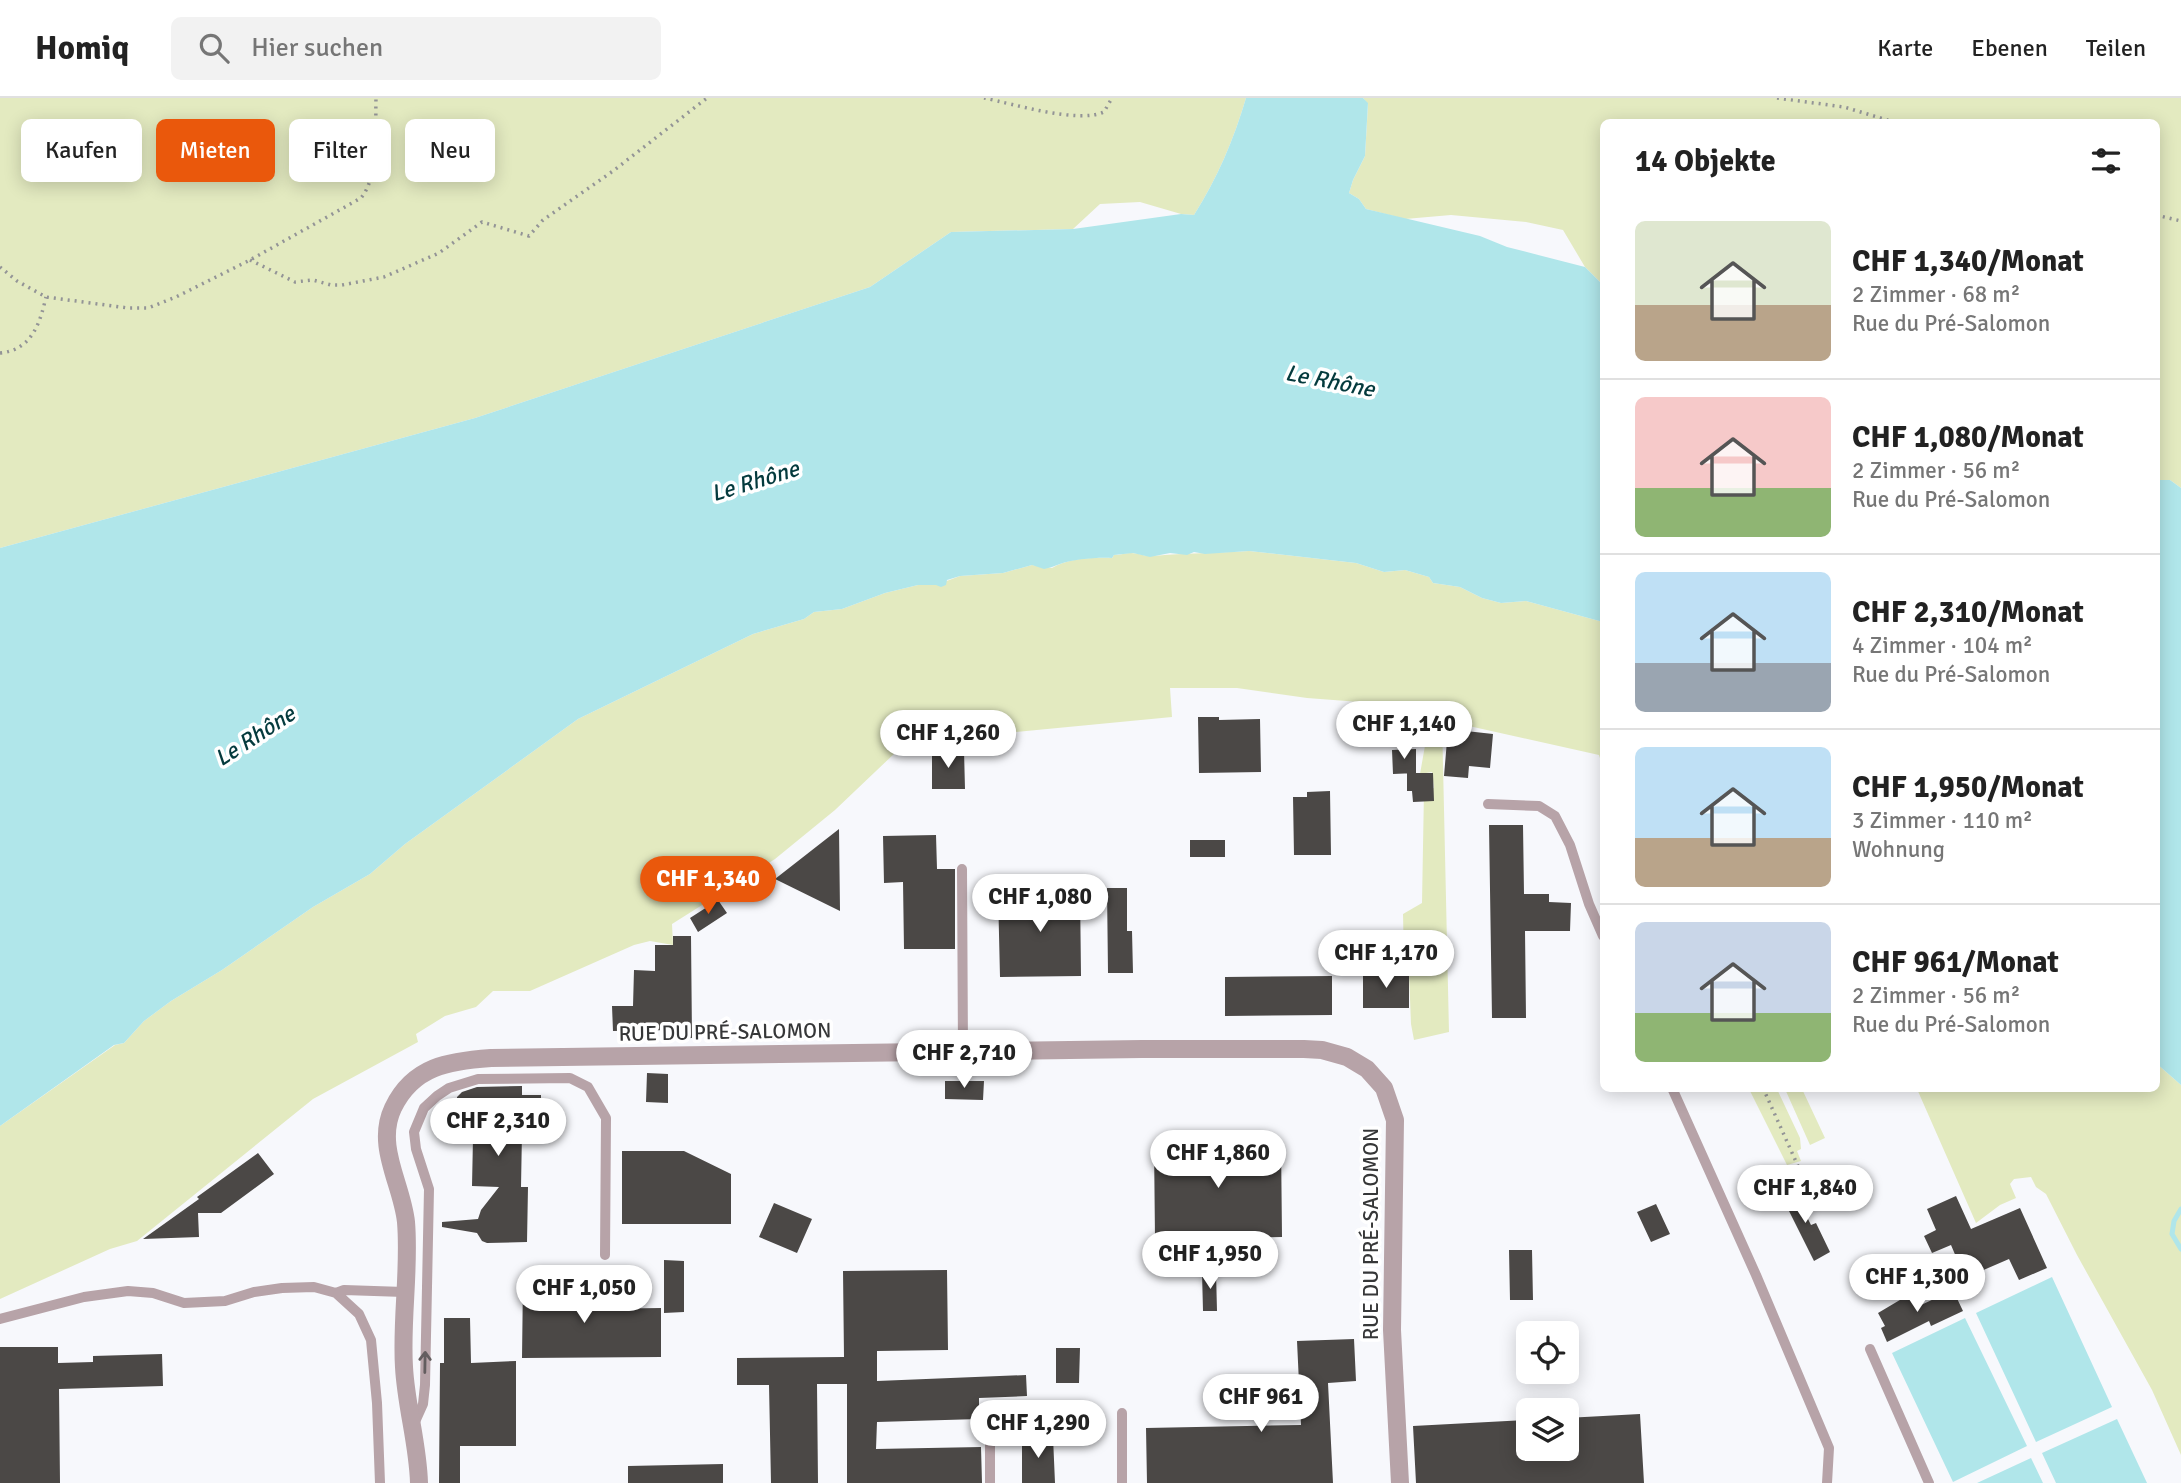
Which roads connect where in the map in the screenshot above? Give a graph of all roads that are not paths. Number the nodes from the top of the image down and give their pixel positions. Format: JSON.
{"nodes":[{"id":1,"x":1488,"y":804,"type":"dead end"},
{"id":2,"x":962,"y":869,"type":"dead end"},
{"id":3,"x":1600,"y":929,"type":"edge"},
{"id":4,"x":963,"y":1052,"type":"junction"},
{"id":5,"x":1674,"y":1092,"type":"edge"},
{"id":6,"x":605,"y":1255,"type":"dead end"},
{"id":7,"x":404,"y":1292,"type":"junction"},
{"id":8,"x":336,"y":1293,"type":"junction"},
{"id":9,"x":0,"y":1319,"type":"edge"},
{"id":10,"x":1870,"y":1349,"type":"dead end"},
{"id":11,"x":1122,"y":1413,"type":"dead end"},
{"id":12,"x":412,"y":1428,"type":"junction"},
{"id":13,"x":990,"y":1434,"type":"dead end"},
{"id":14,"x":380,"y":1483,"type":"edge"},
{"id":15,"x":419,"y":1483,"type":"edge"},
{"id":16,"x":990,"y":1483,"type":"edge"},
{"id":17,"x":1122,"y":1483,"type":"edge"},
{"id":18,"x":1400,"y":1483,"type":"edge"},
{"id":19,"x":1827,"y":1483,"type":"edge"},
{"id":20,"x":1929,"y":1483,"type":"edge"}],
"edges":[{"from":1,"to":3,"type":"lane"},
{"from":2,"to":4,"type":"lane"},
{"from":4,"to":7,"type":"street","name":"RUE DU PRÉ-SALOMON"},
{"from":4,"to":18,"type":"street","name":"RUE DU PRÉ-SALOMON"},
{"from":5,"to":19,"type":"lane"},
{"from":12,"to":6,"type":"lane","one_way":true},
{"from":7,"to":8,"type":"lane"},
{"from":7,"to":12,"type":"street","name":"RUE DU PRÉ-SALOMON"},
{"from":8,"to":9,"type":"lane"},
{"from":8,"to":14,"type":"lane"},
{"from":10,"to":20,"type":"lane"},
{"from":11,"to":17,"type":"lane"},
{"from":12,"to":15,"type":"street","name":"RUE DU PRÉ-SALOMON"},
{"from":13,"to":16,"type":"lane"}]}
